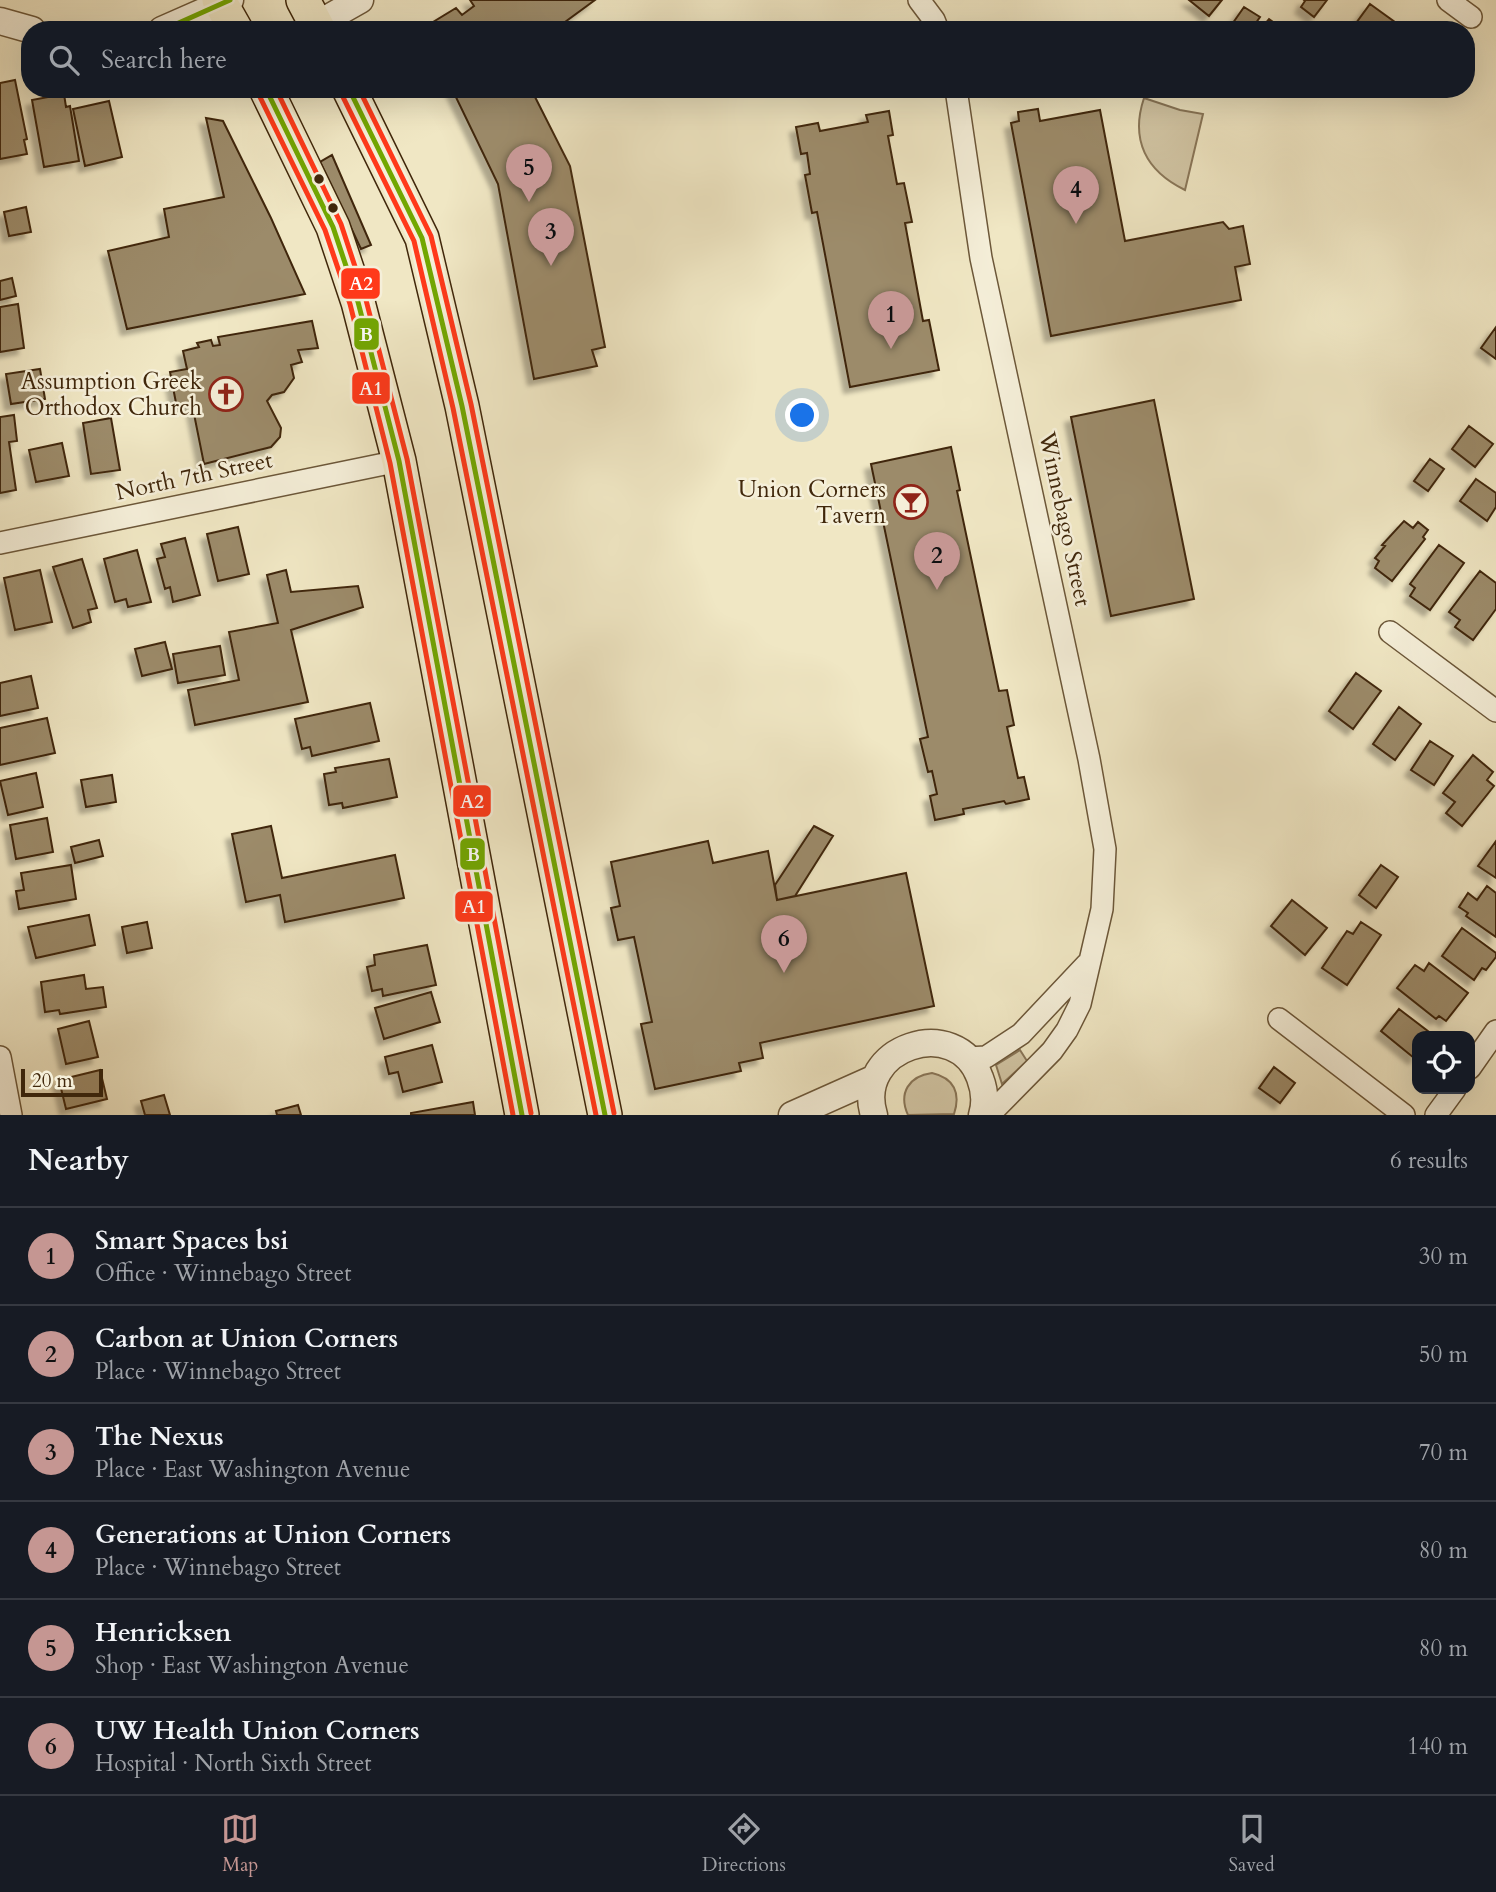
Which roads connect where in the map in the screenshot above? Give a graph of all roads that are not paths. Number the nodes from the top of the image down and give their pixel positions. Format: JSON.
{"nodes":[{"id":1,"x":360,"y":0,"type":"edge"},
{"id":2,"x":919,"y":0,"type":"edge"},
{"id":3,"x":1448,"y":0,"type":"edge"},
{"id":4,"x":227,"y":8,"type":"edge"},
{"id":5,"x":1471,"y":17,"type":"dead end"},
{"id":6,"x":0,"y":21,"type":"edge"},
{"id":7,"x":189,"y":21,"type":"edge"},
{"id":8,"x":312,"y":21,"type":"edge"},
{"id":9,"x":934,"y":21,"type":"edge"},
{"id":10,"x":21,"y":27,"type":"edge"},
{"id":11,"x":270,"y":98,"type":"edge"},
{"id":12,"x":353,"y":98,"type":"edge"},
{"id":13,"x":957,"y":98,"type":"edge"},
{"id":14,"x":399,"y":461,"type":"junction"},
{"id":15,"x":0,"y":543,"type":"edge"},
{"id":16,"x":1390,"y":632,"type":"dead end"},
{"id":17,"x":1496,"y":711,"type":"edge"},
{"id":18,"x":1090,"y":960,"type":"junction"},
{"id":19,"x":1279,"y":1019,"type":"dead end"},
{"id":20,"x":1496,"y":1031,"type":"edge"},
{"id":21,"x":0,"y":1058,"type":"edge"},
{"id":22,"x":967,"y":1058,"type":"junction"},
{"id":23,"x":1475,"y":1061,"type":"edge"},
{"id":24,"x":875,"y":1078,"type":"junction"},
{"id":25,"x":1451,"y":1094,"type":"edge"},
{"id":26,"x":11,"y":1115,"type":"edge"},
{"id":27,"x":522,"y":1115,"type":"edge"},
{"id":28,"x":604,"y":1115,"type":"edge"},
{"id":29,"x":792,"y":1115,"type":"edge"},
{"id":30,"x":874,"y":1115,"type":"edge"},
{"id":31,"x":982,"y":1115,"type":"edge"},
{"id":32,"x":989,"y":1115,"type":"edge"},
{"id":33,"x":1404,"y":1115,"type":"edge"},
{"id":34,"x":1436,"y":1115,"type":"edge"}],
"edges":[{"from":1,"to":8,"type":"street"},
{"from":2,"to":9,"type":"street"},
{"from":3,"to":5,"type":"street"},
{"from":4,"to":7,"type":"street"},
{"from":6,"to":10,"type":"street"},
{"from":11,"to":14,"type":"main road"},
{"from":12,"to":28,"type":"main road"},
{"from":13,"to":18,"type":"street","name":"Winnebago Street"},
{"from":14,"to":15,"type":"street","name":"North 7th Street"},
{"from":14,"to":27,"type":"main road"},
{"from":16,"to":17,"type":"street"},
{"from":18,"to":22,"type":"street","name":"Winnebago Street"},
{"from":18,"to":32,"type":"street","name":"Winnebago Street"},
{"from":19,"to":33,"type":"street"},
{"from":20,"to":23,"type":"street"},
{"from":21,"to":26,"type":"street"},
{"from":22,"to":24,"type":"street"},
{"from":22,"to":31,"type":"street"},
{"from":24,"to":29,"type":"street"},
{"from":24,"to":30,"type":"street"},
{"from":25,"to":34,"type":"street"}]}
